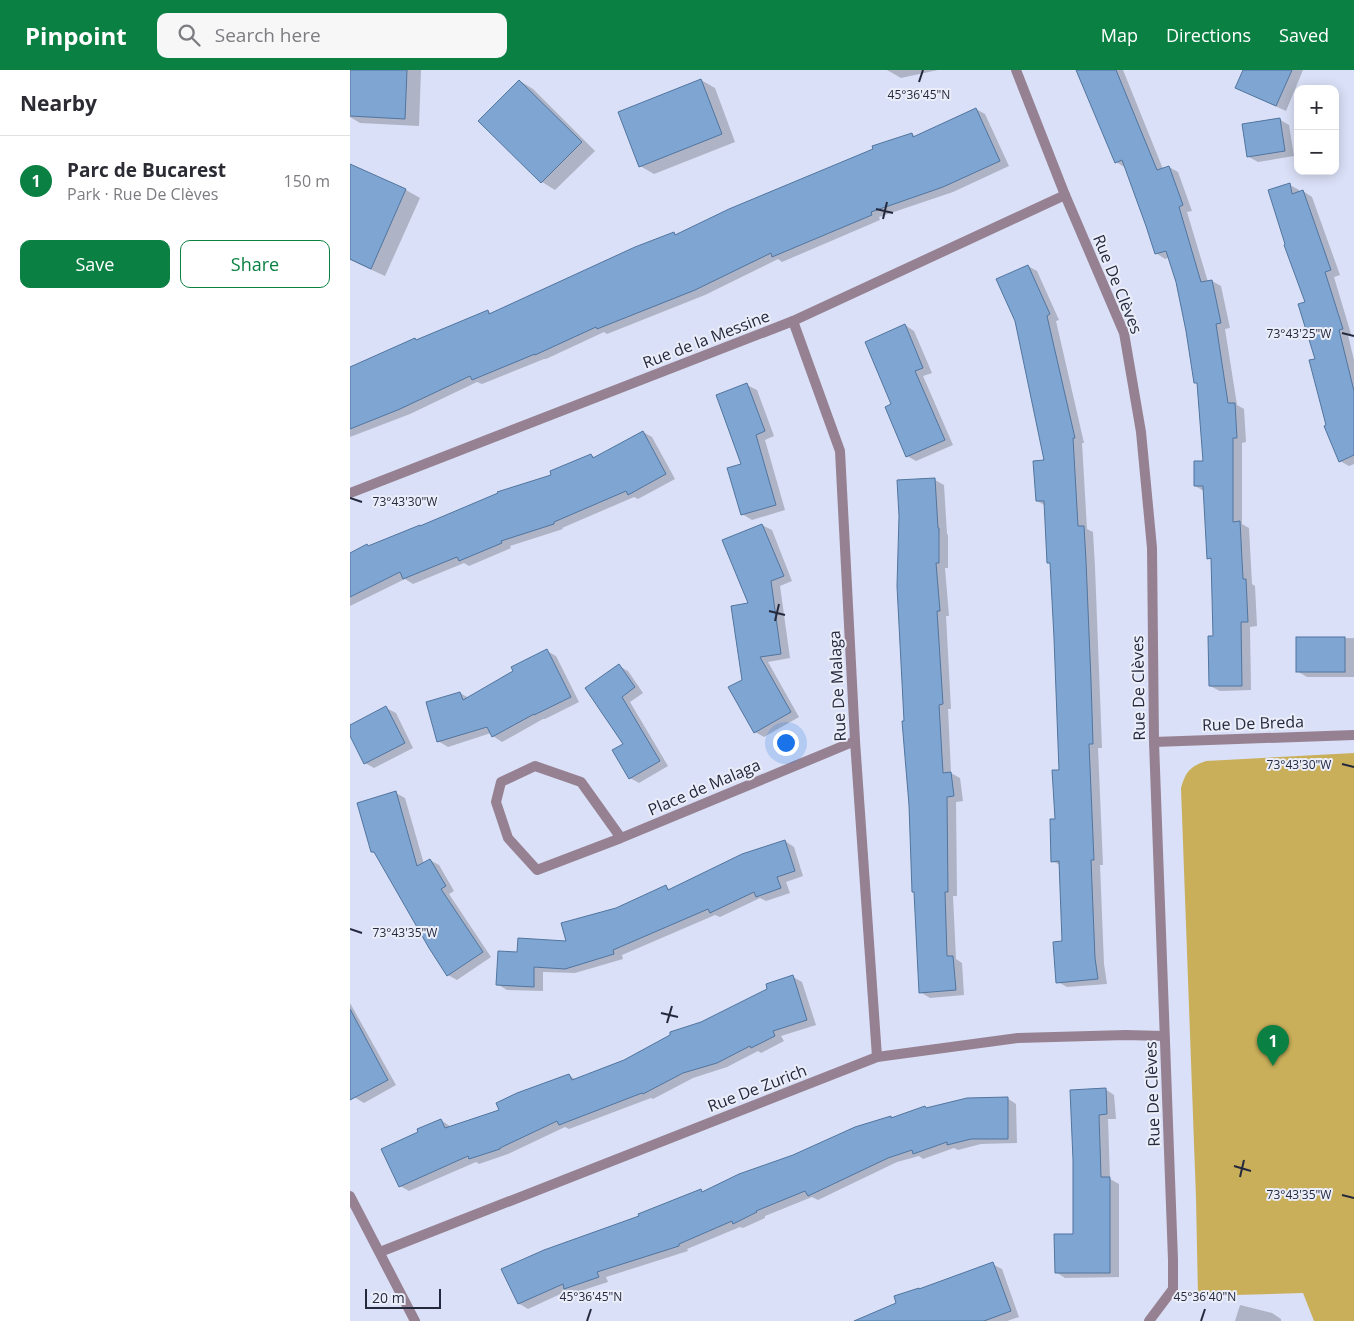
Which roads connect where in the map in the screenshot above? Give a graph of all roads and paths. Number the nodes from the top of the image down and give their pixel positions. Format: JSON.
{"nodes":[{"id":1,"x":1016,"y":70,"type":"edge"},
{"id":2,"x":1065,"y":194,"type":"junction"},
{"id":3,"x":793,"y":321,"type":"junction"},
{"id":4,"x":350,"y":493,"type":"edge"},
{"id":5,"x":1354,"y":735,"type":"edge"},
{"id":6,"x":855,"y":741,"type":"junction"},
{"id":7,"x":1154,"y":742,"type":"junction"},
{"id":8,"x":621,"y":838,"type":"junction"},
{"id":9,"x":1164,"y":1036,"type":"junction"},
{"id":10,"x":877,"y":1057,"type":"junction"},
{"id":11,"x":350,"y":1196,"type":"edge"},
{"id":12,"x":380,"y":1252,"type":"junction"},
{"id":13,"x":415,"y":1321,"type":"edge"},
{"id":14,"x":1149,"y":1321,"type":"edge"}],
"edges":[{"from":1,"to":2,"type":"street","name":"Rue De Clèves"},
{"from":2,"to":3,"type":"street","name":"Rue de la Messine"},
{"from":2,"to":7,"type":"street","name":"Rue De Clèves"},
{"from":3,"to":4,"type":"street","name":"Rue de la Messine"},
{"from":3,"to":6,"type":"street","name":"Rue De Malaga"},
{"from":5,"to":7,"type":"street","name":"Rue De Breda"},
{"from":6,"to":8,"type":"street","name":"Place de Malaga"},
{"from":6,"to":10,"type":"street","name":"Rue De Malaga"},
{"from":7,"to":9,"type":"street","name":"Rue De Clèves"},
{"from":8,"to":8,"type":"street","name":"Place de Malaga"},
{"from":9,"to":10,"type":"street","name":"Rue De Zurich"},
{"from":9,"to":14,"type":"street","name":"Rue De Clèves"},
{"from":10,"to":12,"type":"street","name":"Rue De Zurich"},
{"from":11,"to":12,"type":"street"},
{"from":12,"to":13,"type":"street"}]}
